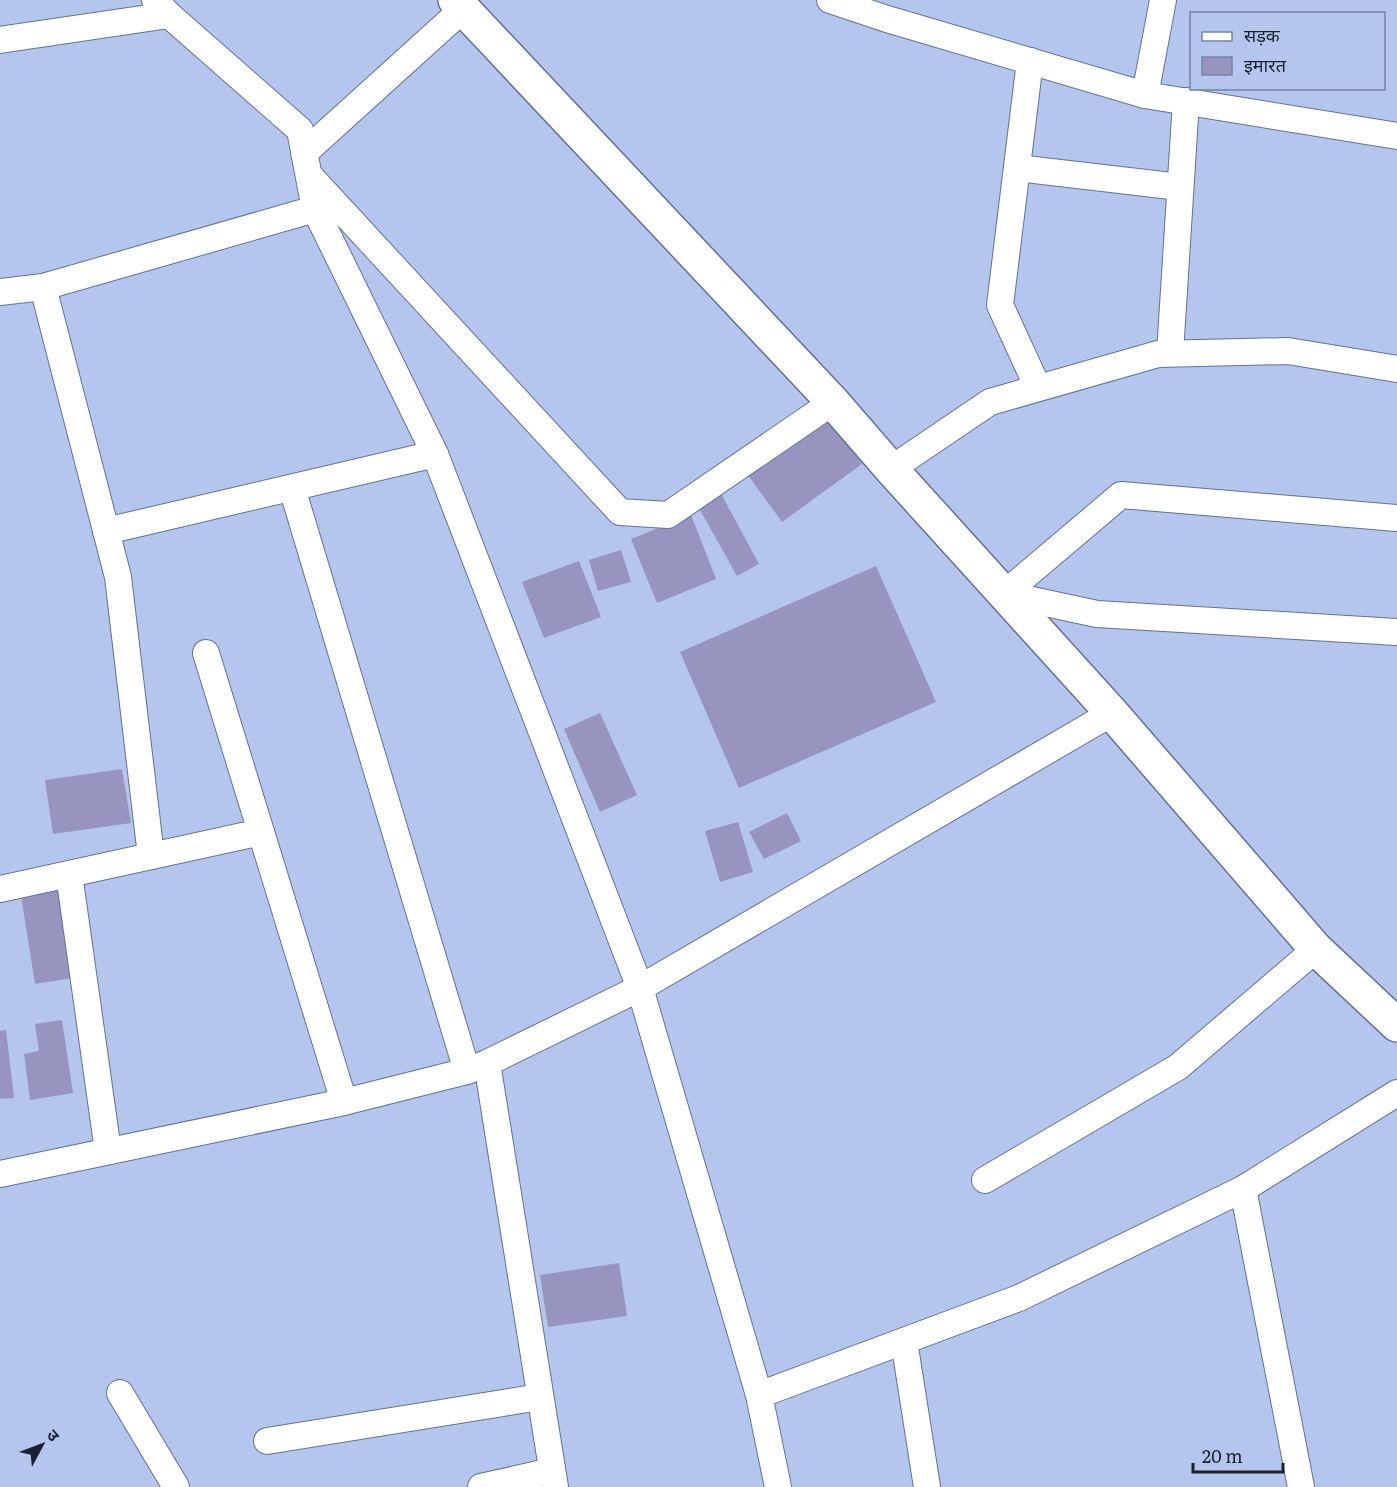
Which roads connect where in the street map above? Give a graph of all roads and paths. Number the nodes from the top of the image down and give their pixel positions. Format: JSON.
{"nodes":[{"id":1,"x":830,"y":0,"type":"edge"},
{"id":2,"x":1163,"y":0,"type":"edge"},
{"id":3,"x":459,"y":5,"type":"edge"},
{"id":4,"x":162,"y":7,"type":"edge"},
{"id":5,"x":890,"y":9,"type":"edge"},
{"id":6,"x":0,"y":40,"type":"edge"},
{"id":7,"x":1030,"y":62,"type":"junction"},
{"id":8,"x":1145,"y":95,"type":"junction"},
{"id":9,"x":1186,"y":101,"type":"junction"},
{"id":10,"x":1397,"y":136,"type":"edge"},
{"id":11,"x":306,"y":164,"type":"junction"},
{"id":12,"x":1017,"y":168,"type":"junction"},
{"id":13,"x":1180,"y":187,"type":"junction"},
{"id":14,"x":315,"y":209,"type":"junction"},
{"id":15,"x":43,"y":287,"type":"junction"},
{"id":16,"x":0,"y":292,"type":"edge"},
{"id":17,"x":1170,"y":353,"type":"junction"},
{"id":18,"x":1397,"y":369,"type":"edge"},
{"id":19,"x":1038,"y":388,"type":"junction"},
{"id":20,"x":833,"y":402,"type":"junction"},
{"id":21,"x":435,"y":454,"type":"junction"},
{"id":22,"x":891,"y":470,"type":"junction"},
{"id":23,"x":292,"y":488,"type":"junction"},
{"id":24,"x":1397,"y":518,"type":"edge"},
{"id":25,"x":106,"y":531,"type":"junction"},
{"id":26,"x":1004,"y":594,"type":"junction"},
{"id":27,"x":1397,"y":632,"type":"edge"},
{"id":28,"x":206,"y":653,"type":"dead end"},
{"id":29,"x":1112,"y":713,"type":"junction"},
{"id":30,"x":261,"y":832,"type":"junction"},
{"id":31,"x":151,"y":856,"type":"junction"},
{"id":32,"x":69,"y":874,"type":"junction"},
{"id":33,"x":0,"y":889,"type":"edge"},
{"id":34,"x":1316,"y":949,"type":"junction"},
{"id":35,"x":640,"y":988,"type":"junction"},
{"id":36,"x":1397,"y":1025,"type":"edge"},
{"id":37,"x":477,"y":1067,"type":"junction"},
{"id":38,"x":1397,"y":1093,"type":"edge"},
{"id":39,"x":344,"y":1102,"type":"junction"},
{"id":40,"x":108,"y":1151,"type":"junction"},
{"id":41,"x":0,"y":1174,"type":"edge"},
{"id":42,"x":986,"y":1180,"type":"dead end"},
{"id":43,"x":1243,"y":1189,"type":"junction"},
{"id":44,"x":903,"y":1341,"type":"junction"},
{"id":45,"x":120,"y":1393,"type":"dead end"},
{"id":46,"x":759,"y":1395,"type":"junction"},
{"id":47,"x":540,"y":1397,"type":"junction"},
{"id":48,"x":267,"y":1441,"type":"dead end"},
{"id":49,"x":553,"y":1479,"type":"edge"},
{"id":50,"x":176,"y":1487,"type":"edge"},
{"id":51,"x":481,"y":1487,"type":"edge"},
{"id":52,"x":778,"y":1487,"type":"edge"},
{"id":53,"x":927,"y":1487,"type":"edge"},
{"id":54,"x":1301,"y":1487,"type":"edge"}],
"edges":[{"from":1,"to":5,"type":"street"},
{"from":2,"to":8,"type":"street"},
{"from":3,"to":11,"type":"street"},
{"from":3,"to":20,"type":"street"},
{"from":4,"to":6,"type":"street"},
{"from":4,"to":11,"type":"street"},
{"from":5,"to":7,"type":"street"},
{"from":7,"to":8,"type":"street"},
{"from":7,"to":12,"type":"street"},
{"from":8,"to":9,"type":"street"},
{"from":9,"to":10,"type":"street"},
{"from":9,"to":13,"type":"street"},
{"from":11,"to":14,"type":"street"},
{"from":11,"to":20,"type":"street"},
{"from":12,"to":13,"type":"street"},
{"from":12,"to":19,"type":"street"},
{"from":13,"to":17,"type":"street"},
{"from":14,"to":15,"type":"street"},
{"from":14,"to":21,"type":"street"},
{"from":15,"to":16,"type":"street"},
{"from":15,"to":25,"type":"street"},
{"from":17,"to":18,"type":"street"},
{"from":17,"to":19,"type":"street"},
{"from":19,"to":22,"type":"street"},
{"from":20,"to":22,"type":"street"},
{"from":21,"to":23,"type":"street"},
{"from":21,"to":35,"type":"street"},
{"from":22,"to":26,"type":"street"},
{"from":23,"to":25,"type":"street"},
{"from":23,"to":37,"type":"street"},
{"from":24,"to":26,"type":"street"},
{"from":25,"to":31,"type":"street"},
{"from":26,"to":27,"type":"street"},
{"from":26,"to":29,"type":"street"},
{"from":28,"to":30,"type":"street"},
{"from":29,"to":34,"type":"street"},
{"from":29,"to":35,"type":"street"},
{"from":30,"to":31,"type":"street"},
{"from":30,"to":39,"type":"street"},
{"from":31,"to":32,"type":"street"},
{"from":32,"to":33,"type":"street"},
{"from":32,"to":40,"type":"street"},
{"from":34,"to":36,"type":"street"},
{"from":34,"to":42,"type":"street"},
{"from":35,"to":37,"type":"street"},
{"from":35,"to":46,"type":"street"},
{"from":37,"to":39,"type":"street"},
{"from":37,"to":47,"type":"street"},
{"from":38,"to":43,"type":"street"},
{"from":39,"to":40,"type":"street"},
{"from":40,"to":41,"type":"street"},
{"from":43,"to":44,"type":"street"},
{"from":43,"to":54,"type":"street"},
{"from":44,"to":46,"type":"street"},
{"from":44,"to":53,"type":"street"},
{"from":45,"to":50,"type":"street"},
{"from":46,"to":52,"type":"street"},
{"from":47,"to":48,"type":"street"},
{"from":47,"to":49,"type":"street"},
{"from":49,"to":51,"type":"street"}]}
